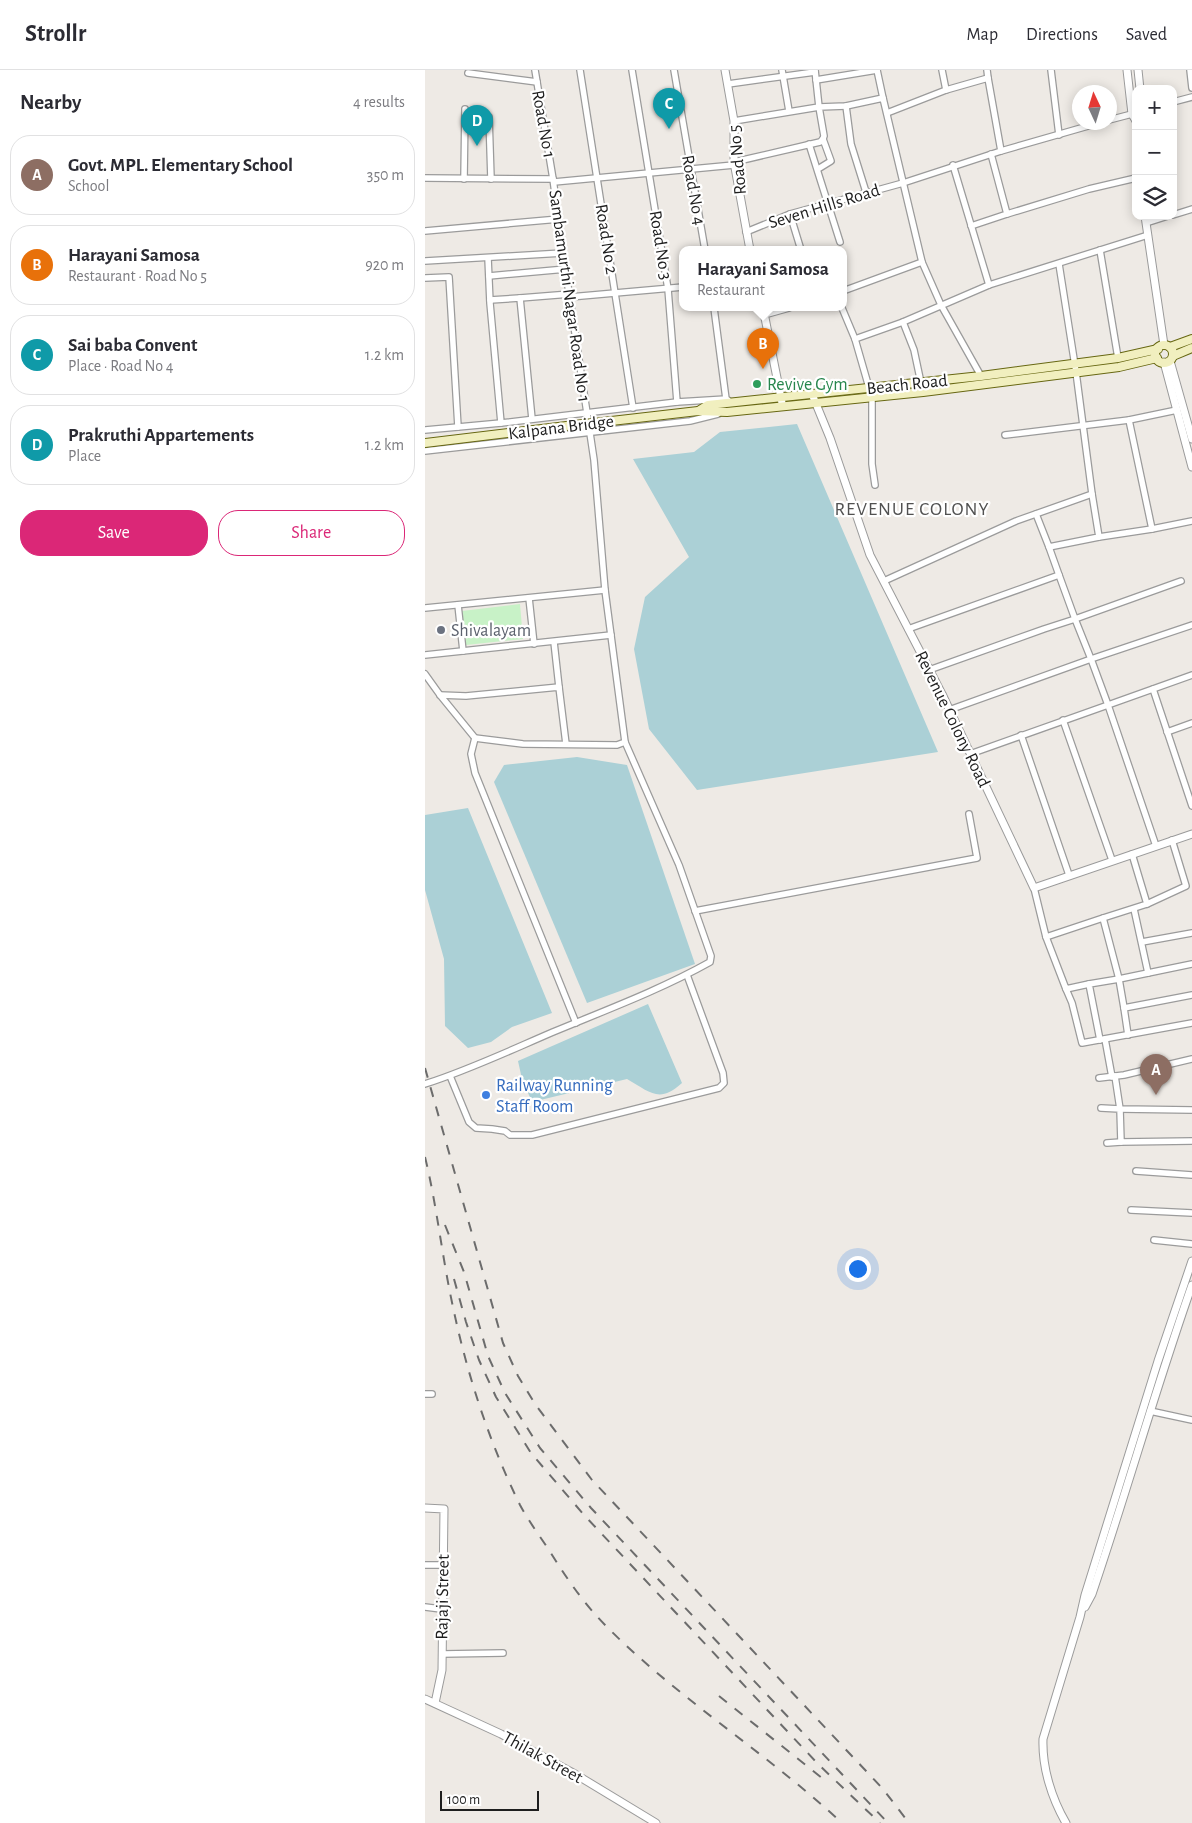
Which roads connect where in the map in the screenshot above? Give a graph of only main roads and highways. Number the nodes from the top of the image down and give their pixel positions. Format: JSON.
{"nodes":[{"id":1,"x":1192,"y":339,"type":"edge"},
{"id":2,"x":1164,"y":347,"type":"junction"},
{"id":3,"x":1192,"y":348,"type":"edge"},
{"id":4,"x":1166,"y":359,"type":"junction"},
{"id":5,"x":698,"y":411,"type":"junction"},
{"id":6,"x":425,"y":443,"type":"edge"}],
"edges":[{"from":1,"to":2,"type":"main road","name":"Beach Road"},
{"from":2,"to":4,"type":"main road"},
{"from":2,"to":4,"type":"main road"},
{"from":2,"to":5,"type":"main road","name":"Beach Road"},
{"from":3,"to":4,"type":"main road","name":"Beach Road"},
{"from":4,"to":5,"type":"main road","name":"Beach Road"},
{"from":5,"to":6,"type":"main road","name":"Kalpana Bridge","bridge":true}]}
